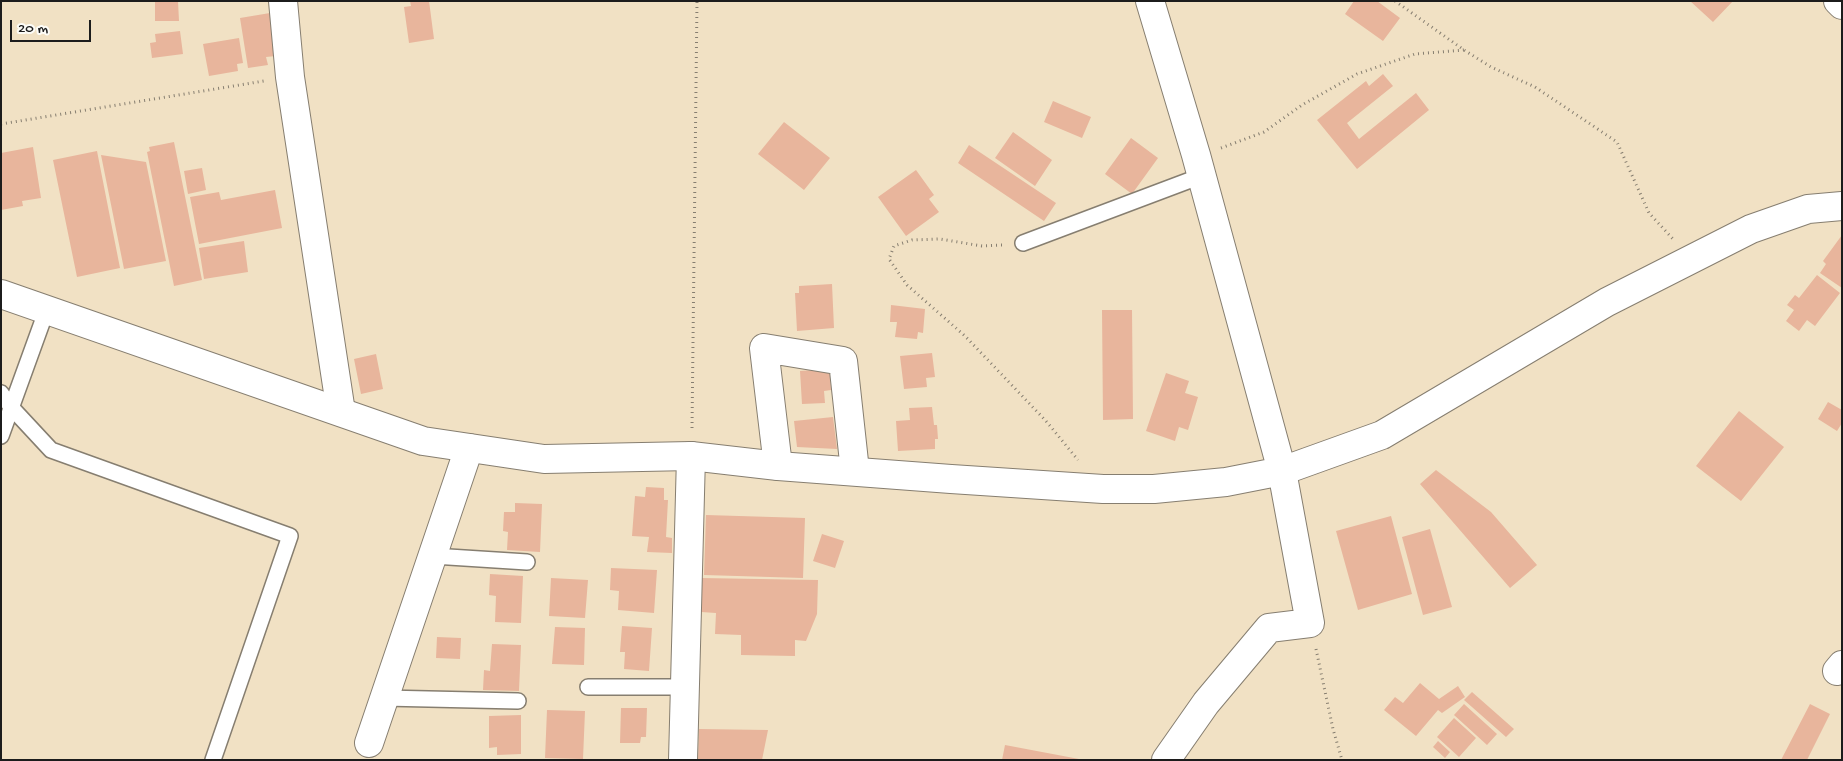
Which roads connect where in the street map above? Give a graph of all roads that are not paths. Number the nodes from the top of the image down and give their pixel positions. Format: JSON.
{"nodes":[{"id":1,"x":283,"y":1,"type":"edge"},
{"id":2,"x":1150,"y":1,"type":"edge"},
{"id":3,"x":1838,"y":1,"type":"edge"},
{"id":4,"x":1842,"y":5,"type":"edge"},
{"id":5,"x":1198,"y":166,"type":"junction"},
{"id":6,"x":1842,"y":206,"type":"edge"},
{"id":7,"x":1023,"y":243,"type":"road end"},
{"id":8,"x":1,"y":294,"type":"edge"},
{"id":9,"x":47,"y":310,"type":"junction"},
{"id":10,"x":1,"y":393,"type":"edge"},
{"id":11,"x":11,"y":407,"type":"junction"},
{"id":12,"x":341,"y":412,"type":"junction"},
{"id":13,"x":1,"y":436,"type":"edge"},
{"id":14,"x":470,"y":448,"type":"junction"},
{"id":15,"x":691,"y":456,"type":"junction"},
{"id":16,"x":778,"y":466,"type":"junction"},
{"id":17,"x":855,"y":471,"type":"junction"},
{"id":18,"x":1282,"y":471,"type":"junction"},
{"id":19,"x":433,"y":556,"type":"junction"},
{"id":20,"x":527,"y":562,"type":"dead end"},
{"id":21,"x":588,"y":686,"type":"dead end"},
{"id":22,"x":685,"y":687,"type":"junction"},
{"id":23,"x":384,"y":698,"type":"junction"},
{"id":24,"x":518,"y":701,"type":"dead end"},
{"id":25,"x":369,"y":743,"type":"dead end"},
{"id":26,"x":213,"y":760,"type":"edge"},
{"id":27,"x":683,"y":760,"type":"edge"},
{"id":28,"x":1166,"y":760,"type":"edge"}],
"edges":[{"from":1,"to":12,"type":"street"},
{"from":2,"to":5,"type":"street"},
{"from":3,"to":4,"type":"street"},
{"from":5,"to":7,"type":"lane"},
{"from":5,"to":18,"type":"street"},
{"from":6,"to":18,"type":"street"},
{"from":8,"to":9,"type":"street"},
{"from":9,"to":11,"type":"lane"},
{"from":9,"to":12,"type":"street"},
{"from":10,"to":11,"type":"lane"},
{"from":11,"to":13,"type":"lane"},
{"from":11,"to":26,"type":"lane"},
{"from":12,"to":14,"type":"street"},
{"from":14,"to":15,"type":"street"},
{"from":14,"to":19,"type":"street"},
{"from":15,"to":16,"type":"street"},
{"from":15,"to":22,"type":"street"},
{"from":16,"to":17,"type":"street"},
{"from":16,"to":17,"type":"street"},
{"from":17,"to":18,"type":"street"},
{"from":18,"to":28,"type":"street"},
{"from":19,"to":20,"type":"lane"},
{"from":19,"to":23,"type":"street"},
{"from":21,"to":22,"type":"lane"},
{"from":22,"to":27,"type":"street"},
{"from":23,"to":24,"type":"lane"},
{"from":23,"to":25,"type":"street"}]}
